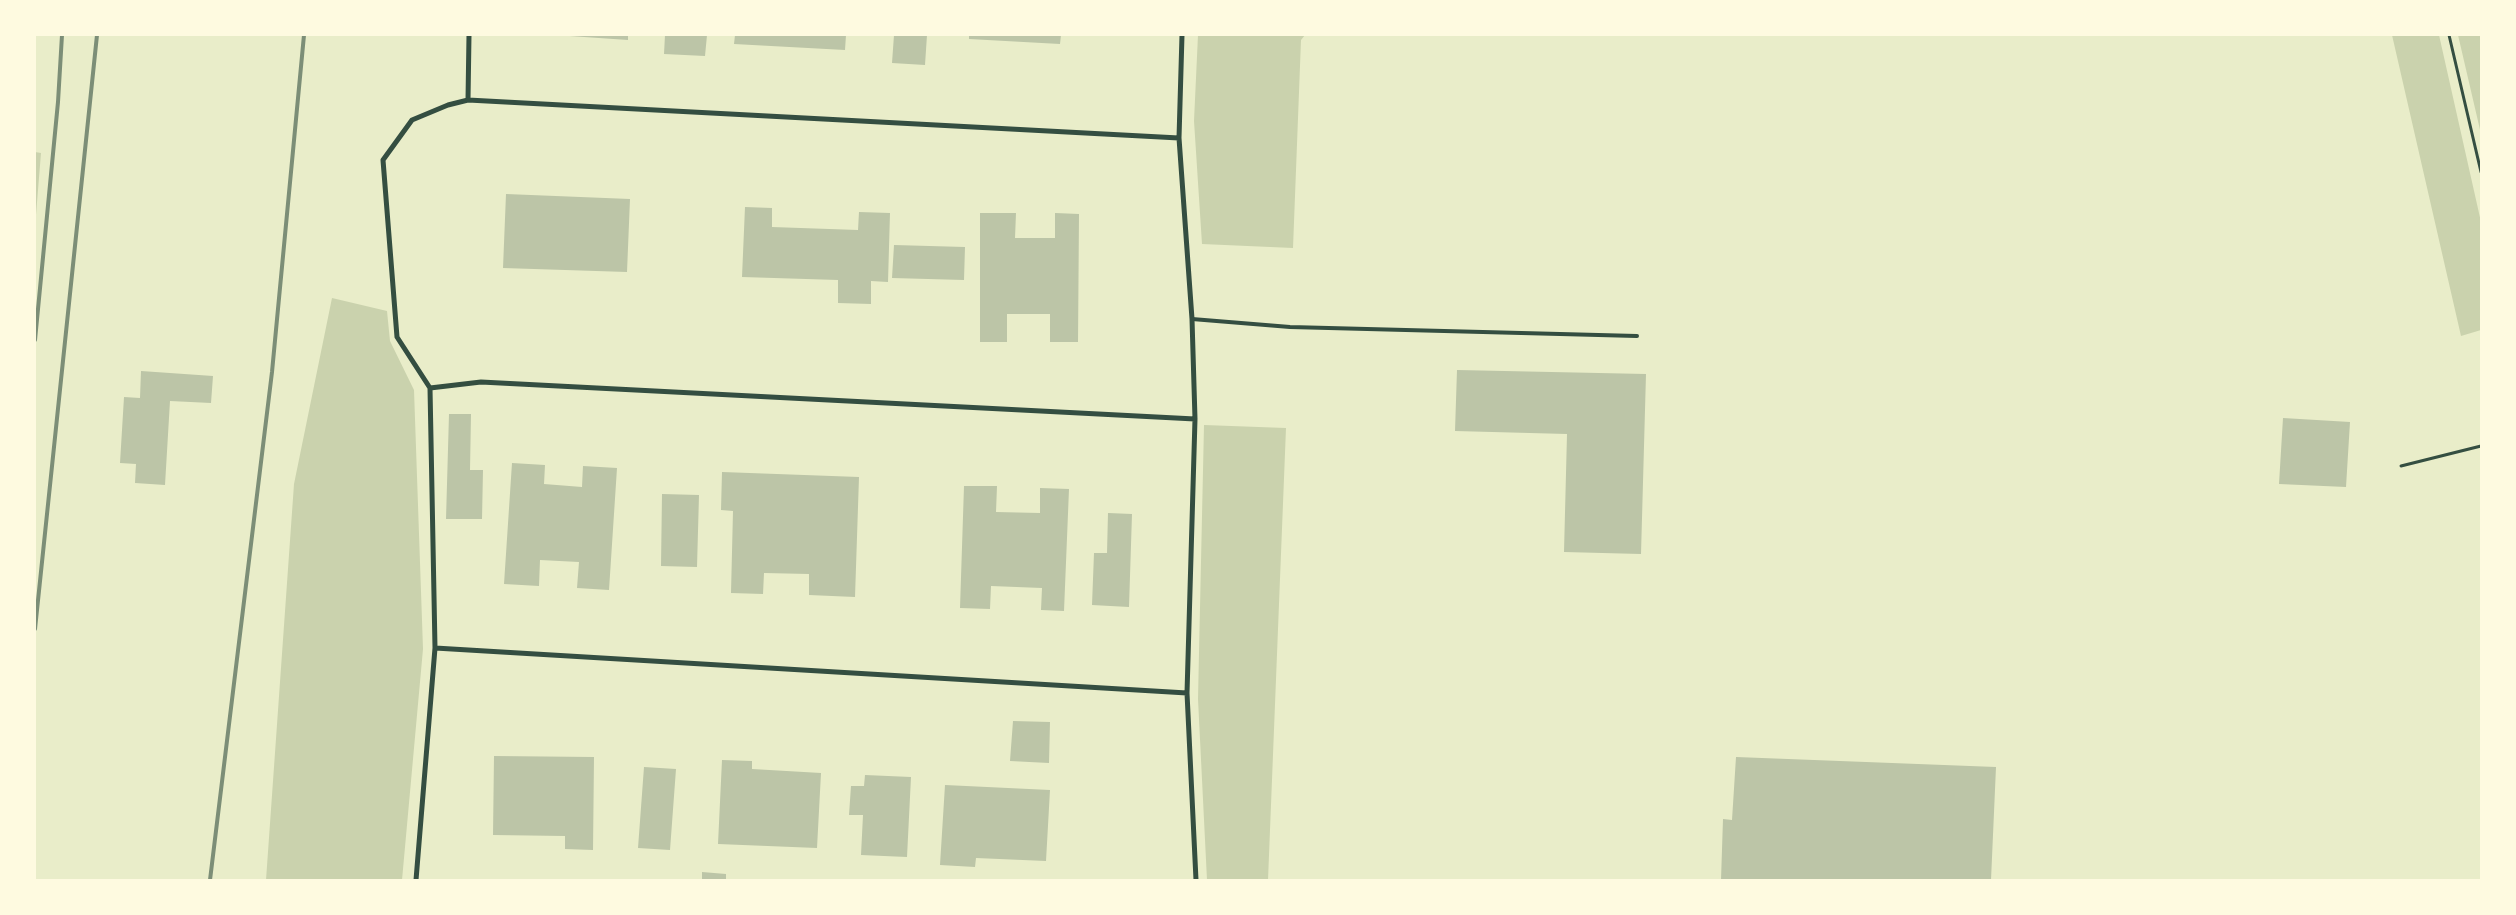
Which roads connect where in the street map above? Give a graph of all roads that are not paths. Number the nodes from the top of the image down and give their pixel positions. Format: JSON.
{"nodes":[{"id":1,"x":469,"y":35,"type":"edge"},
{"id":2,"x":1182,"y":35,"type":"edge"},
{"id":3,"x":468,"y":100,"type":"junction"},
{"id":4,"x":1178,"y":138,"type":"junction"},
{"id":5,"x":1192,"y":319,"type":"junction"},
{"id":6,"x":1637,"y":336,"type":"dead end"},
{"id":7,"x":430,"y":388,"type":"junction"},
{"id":8,"x":1195,"y":419,"type":"junction"},
{"id":9,"x":435,"y":648,"type":"junction"},
{"id":10,"x":1187,"y":693,"type":"junction"},
{"id":11,"x":416,"y":880,"type":"edge"},
{"id":12,"x":1196,"y":880,"type":"edge"}],
"edges":[{"from":1,"to":3,"type":"street"},
{"from":2,"to":4,"type":"street"},
{"from":3,"to":4,"type":"street"},
{"from":3,"to":7,"type":"street"},
{"from":4,"to":5,"type":"street"},
{"from":5,"to":6,"type":"lane"},
{"from":5,"to":8,"type":"street"},
{"from":7,"to":8,"type":"street"},
{"from":7,"to":9,"type":"street"},
{"from":8,"to":10,"type":"street"},
{"from":9,"to":10,"type":"street"},
{"from":9,"to":11,"type":"street"},
{"from":10,"to":12,"type":"street"}]}
